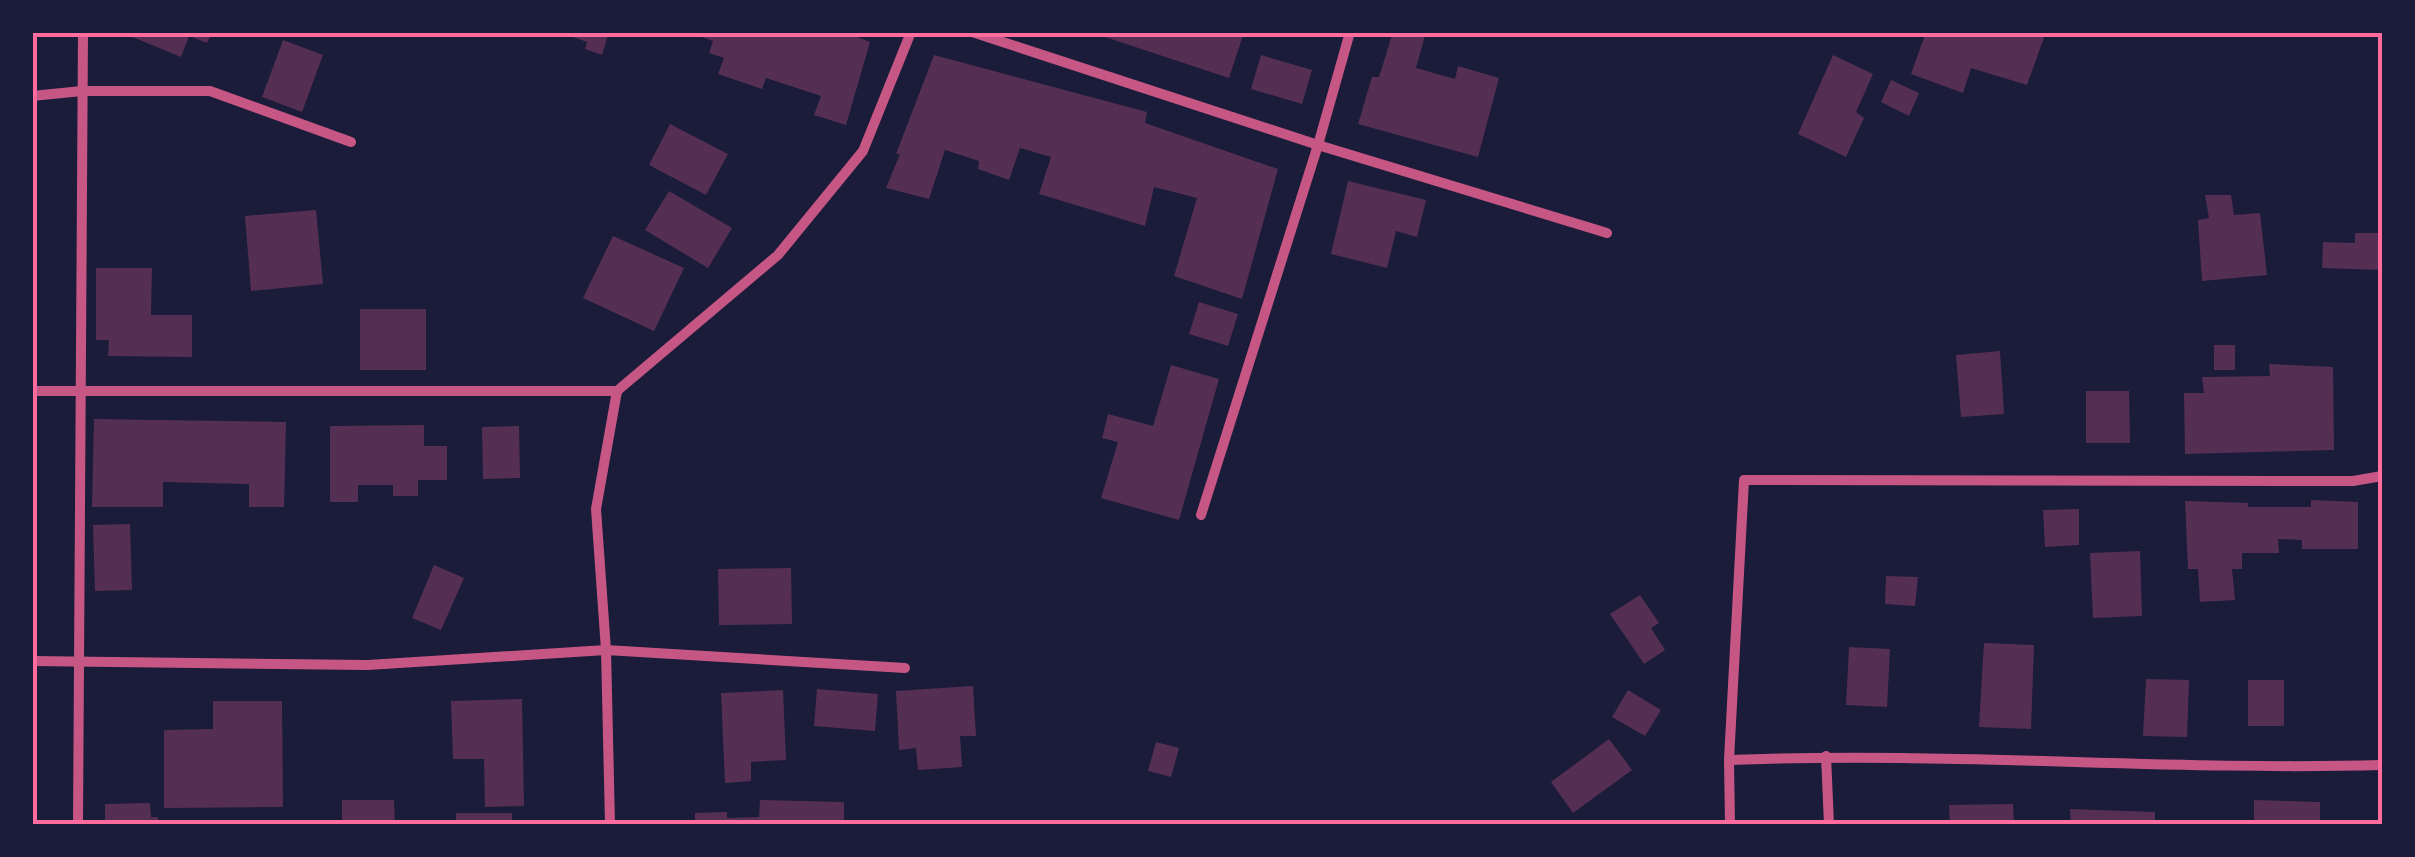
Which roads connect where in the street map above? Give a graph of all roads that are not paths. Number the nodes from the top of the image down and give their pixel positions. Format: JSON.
{"nodes":[{"id":1,"x":82,"y":32,"type":"edge"},
{"id":2,"x":910,"y":32,"type":"edge"},
{"id":3,"x":972,"y":32,"type":"edge"},
{"id":4,"x":1350,"y":32,"type":"edge"},
{"id":5,"x":82,"y":91,"type":"junction"},
{"id":6,"x":32,"y":96,"type":"edge"},
{"id":7,"x":351,"y":142,"type":"dead end"},
{"id":8,"x":1318,"y":145,"type":"junction"},
{"id":9,"x":1607,"y":233,"type":"dead end"},
{"id":10,"x":32,"y":391,"type":"edge"},
{"id":11,"x":80,"y":391,"type":"junction"},
{"id":12,"x":616,"y":391,"type":"junction"},
{"id":13,"x":2382,"y":476,"type":"edge"},
{"id":14,"x":1200,"y":514,"type":"dead end"},
{"id":15,"x":606,"y":650,"type":"junction"},
{"id":16,"x":79,"y":660,"type":"junction"},
{"id":17,"x":32,"y":661,"type":"edge"},
{"id":18,"x":905,"y":668,"type":"dead end"},
{"id":19,"x":1826,"y":756,"type":"junction"},
{"id":20,"x":1729,"y":760,"type":"junction"},
{"id":21,"x":2382,"y":765,"type":"edge"},
{"id":22,"x":78,"y":824,"type":"edge"},
{"id":23,"x":610,"y":824,"type":"edge"},
{"id":24,"x":1730,"y":824,"type":"edge"},
{"id":25,"x":1829,"y":824,"type":"edge"}],
"edges":[{"from":1,"to":5,"type":"street"},
{"from":2,"to":12,"type":"street"},
{"from":3,"to":8,"type":"street"},
{"from":4,"to":8,"type":"street"},
{"from":5,"to":6,"type":"street"},
{"from":5,"to":7,"type":"street"},
{"from":5,"to":11,"type":"street"},
{"from":8,"to":9,"type":"street"},
{"from":8,"to":14,"type":"street"},
{"from":10,"to":11,"type":"street"},
{"from":11,"to":12,"type":"street"},
{"from":11,"to":16,"type":"street"},
{"from":12,"to":15,"type":"street"},
{"from":13,"to":20,"type":"street"},
{"from":15,"to":16,"type":"street"},
{"from":15,"to":18,"type":"street"},
{"from":15,"to":23,"type":"street"},
{"from":16,"to":17,"type":"street"},
{"from":16,"to":22,"type":"street"},
{"from":19,"to":20,"type":"street"},
{"from":19,"to":21,"type":"street"},
{"from":19,"to":25,"type":"street"},
{"from":20,"to":24,"type":"street"}]}
